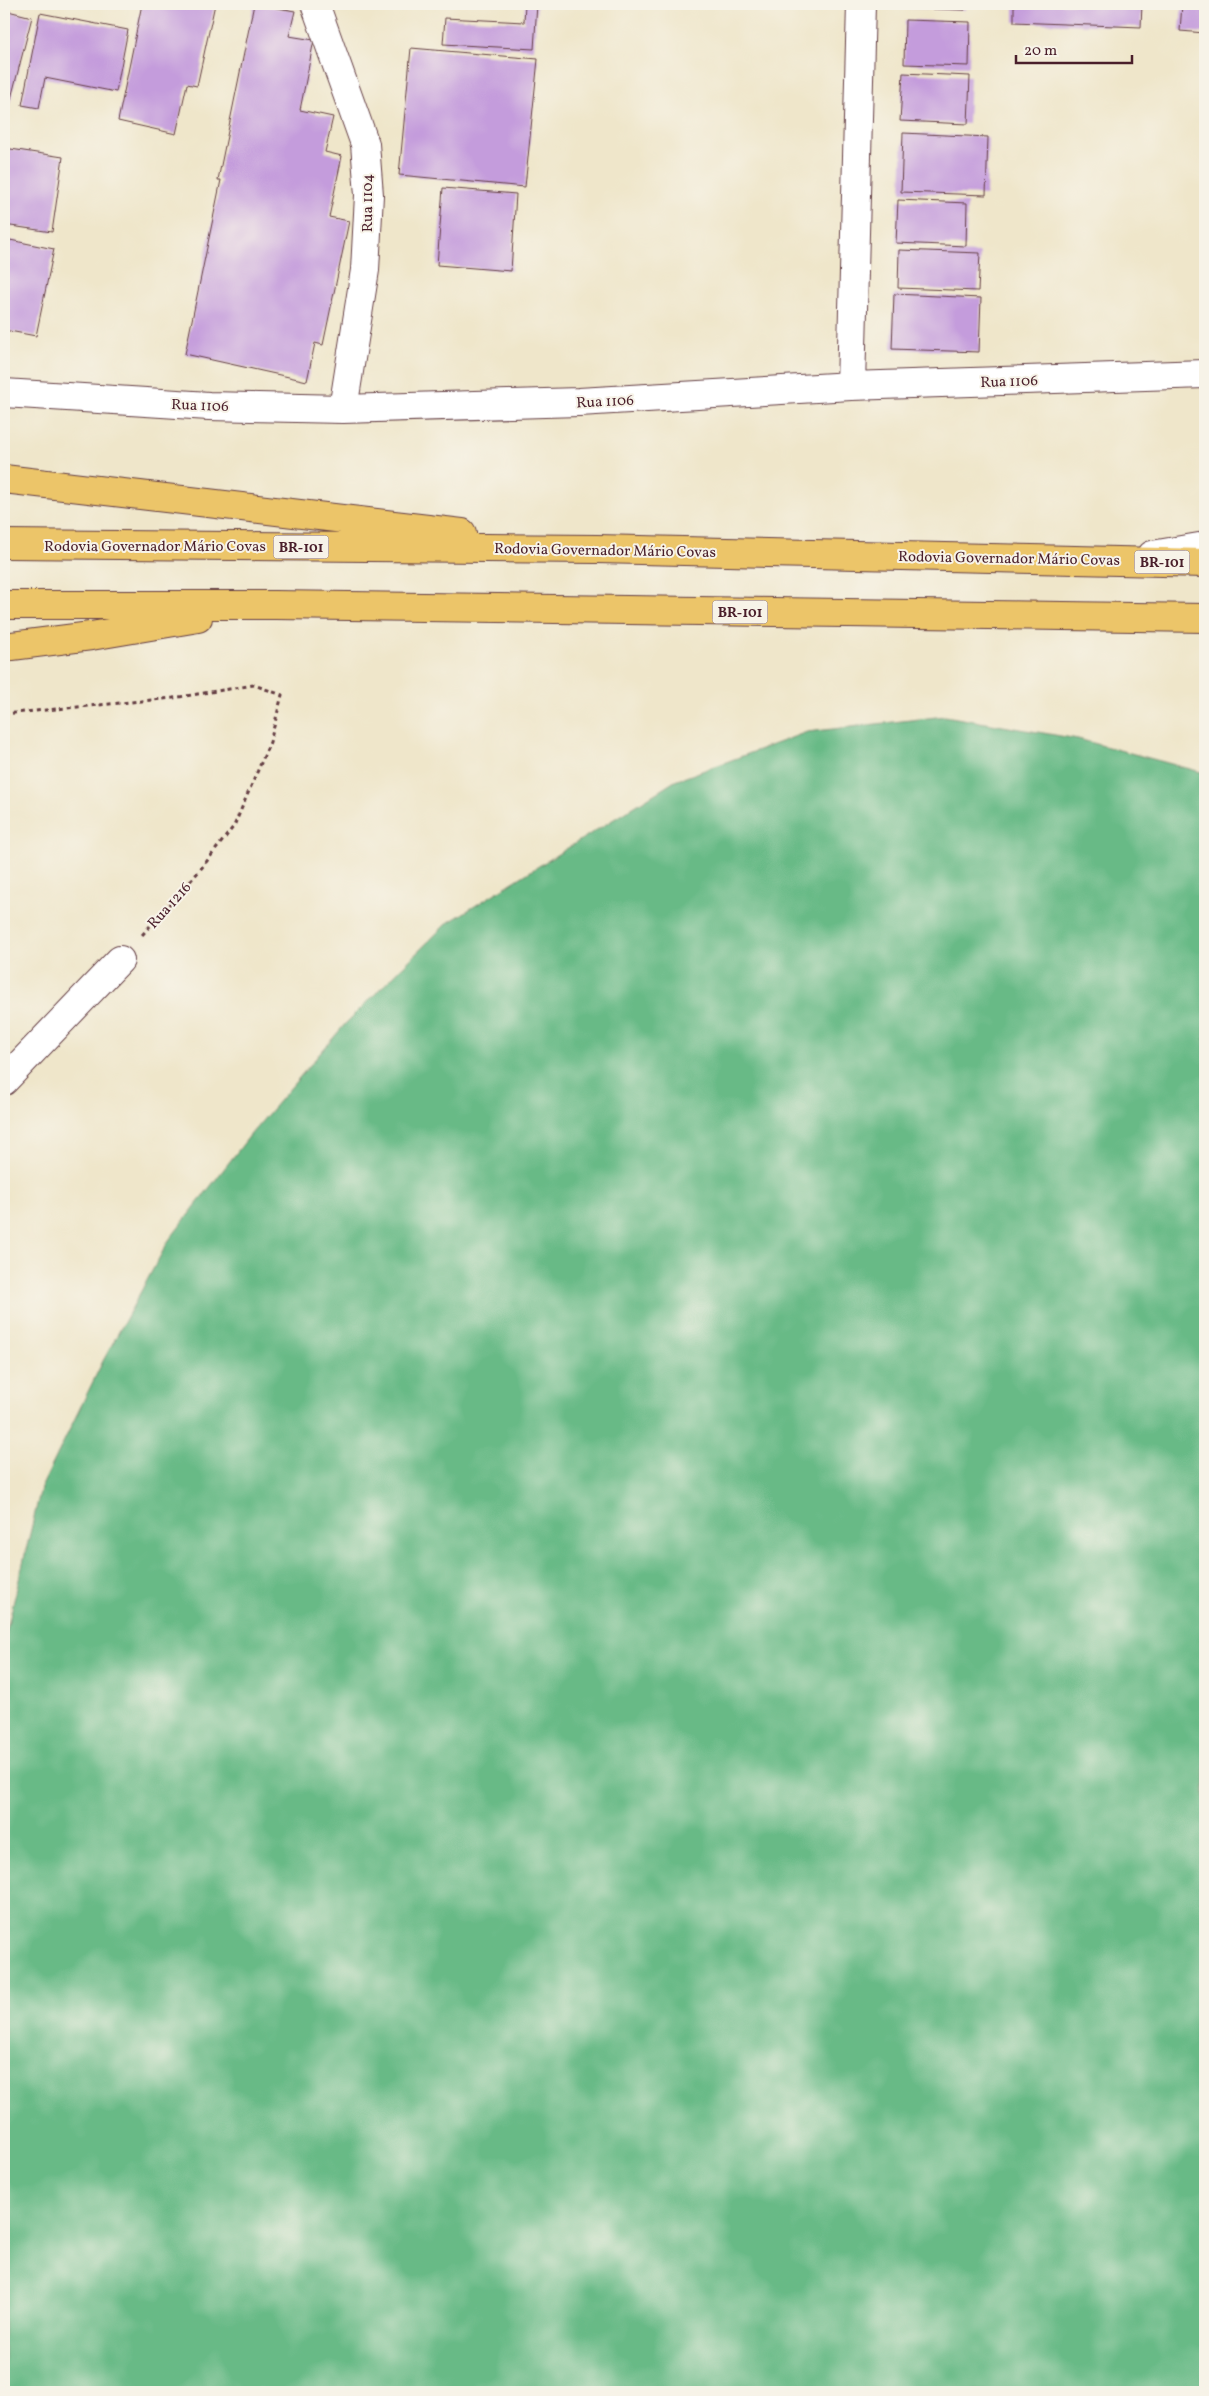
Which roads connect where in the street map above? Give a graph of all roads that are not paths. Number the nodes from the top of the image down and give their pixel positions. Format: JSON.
{"nodes":[{"id":1,"x":315,"y":4,"type":"edge"},
{"id":2,"x":862,"y":4,"type":"edge"},
{"id":3,"x":1205,"y":374,"type":"edge"},
{"id":4,"x":851,"y":386,"type":"junction"},
{"id":5,"x":4,"y":393,"type":"edge"},
{"id":6,"x":343,"y":409,"type":"junction"},
{"id":7,"x":4,"y":478,"type":"edge"},
{"id":8,"x":4,"y":544,"type":"edge"},
{"id":9,"x":1205,"y":546,"type":"edge"},
{"id":10,"x":598,"y":549,"type":"junction"},
{"id":11,"x":1119,"y":560,"type":"junction"},
{"id":12,"x":1205,"y":563,"type":"edge"},
{"id":13,"x":4,"y":605,"type":"edge"},
{"id":14,"x":275,"y":605,"type":"junction"},
{"id":15,"x":1205,"y":618,"type":"edge"},
{"id":16,"x":4,"y":647,"type":"edge"},
{"id":17,"x":120,"y":960,"type":"road end"},
{"id":18,"x":4,"y":1081,"type":"edge"}],
"edges":[{"from":1,"to":6,"type":"street","name":"Rua 1104"},
{"from":2,"to":4,"type":"street"},
{"from":3,"to":4,"type":"street","name":"Rua 1106"},
{"from":4,"to":6,"type":"street","name":"Rua 1106"},
{"from":5,"to":6,"type":"street","name":"Rua 1106"},
{"from":7,"to":10,"type":"highway"},
{"from":8,"to":10,"type":"highway","name":"Rodovia Governador Mário Covas","number":"BR-101"},
{"from":9,"to":11,"type":"street"},
{"from":10,"to":11,"type":"highway","name":"Rodovia Governador Mário Covas","number":"BR-101"},
{"from":11,"to":12,"type":"highway","name":"Rodovia Governador Mário Covas","number":"BR-101"},
{"from":13,"to":14,"type":"highway","number":"BR-101"},
{"from":14,"to":15,"type":"highway","number":"BR-101"},
{"from":14,"to":16,"type":"highway"},
{"from":17,"to":18,"type":"street"}]}
